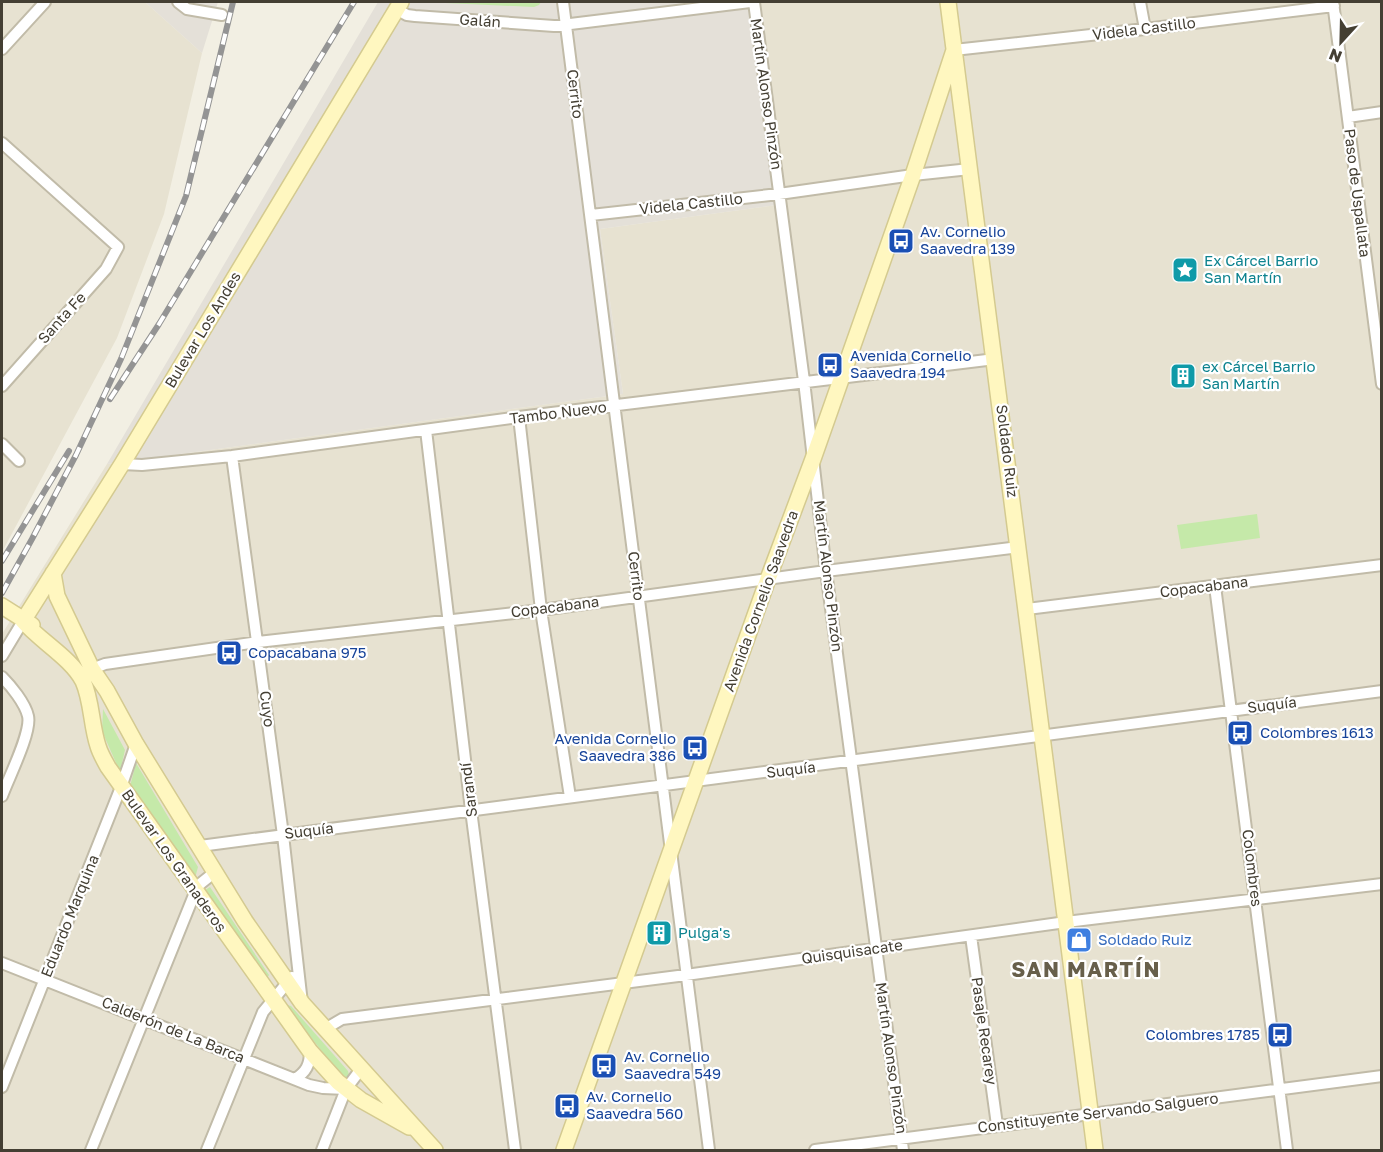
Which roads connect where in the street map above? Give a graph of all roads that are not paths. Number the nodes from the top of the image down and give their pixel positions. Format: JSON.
{"nodes":[{"id":1,"x":45,"y":2,"type":"edge"},
{"id":2,"x":178,"y":2,"type":"edge"},
{"id":3,"x":563,"y":2,"type":"edge"},
{"id":4,"x":752,"y":2,"type":"edge"},
{"id":5,"x":948,"y":2,"type":"edge"},
{"id":6,"x":1140,"y":2,"type":"edge"},
{"id":7,"x":1334,"y":4,"type":"edge"},
{"id":8,"x":398,"y":5,"type":"edge"},
{"id":9,"x":222,"y":15,"type":"dead end"},
{"id":10,"x":566,"y":25,"type":"junction"},
{"id":11,"x":1145,"y":29,"type":"junction"},
{"id":12,"x":2,"y":49,"type":"edge"},
{"id":13,"x":954,"y":50,"type":"junction"},
{"id":14,"x":1382,"y":112,"type":"edge"},
{"id":15,"x":1348,"y":117,"type":"junction"},
{"id":16,"x":2,"y":143,"type":"edge"},
{"id":17,"x":970,"y":169,"type":"junction"},
{"id":18,"x":913,"y":175,"type":"junction"},
{"id":19,"x":780,"y":194,"type":"junction"},
{"id":20,"x":591,"y":215,"type":"junction"},
{"id":21,"x":1376,"y":305,"type":"edge"},
{"id":22,"x":995,"y":358,"type":"junction"},
{"id":23,"x":842,"y":377,"type":"junction"},
{"id":24,"x":804,"y":381,"type":"junction"},
{"id":25,"x":1382,"y":384,"type":"edge"},
{"id":26,"x":2,"y":387,"type":"edge"},
{"id":27,"x":614,"y":406,"type":"junction"},
{"id":28,"x":519,"y":417,"type":"junction"},
{"id":29,"x":426,"y":430,"type":"junction"},
{"id":30,"x":2,"y":444,"type":"edge"},
{"id":31,"x":232,"y":456,"type":"junction"},
{"id":32,"x":813,"y":459,"type":"junction"},
{"id":33,"x":19,"y":460,"type":"dead end"},
{"id":34,"x":122,"y":464,"type":"junction"},
{"id":35,"x":1019,"y":547,"type":"junction"},
{"id":36,"x":1382,"y":565,"type":"edge"},
{"id":37,"x":826,"y":571,"type":"junction"},
{"id":38,"x":53,"y":573,"type":"junction"},
{"id":39,"x":768,"y":579,"type":"junction"},
{"id":40,"x":1215,"y":586,"type":"junction"},
{"id":41,"x":639,"y":596,"type":"junction"},
{"id":42,"x":2,"y":606,"type":"edge"},
{"id":43,"x":1027,"y":609,"type":"junction"},
{"id":44,"x":541,"y":610,"type":"junction"},
{"id":45,"x":449,"y":620,"type":"junction"},
{"id":46,"x":23,"y":621,"type":"junction"},
{"id":47,"x":258,"y":642,"type":"junction"},
{"id":48,"x":2,"y":656,"type":"edge"},
{"id":49,"x":92,"y":669,"type":"junction"},
{"id":50,"x":2,"y":677,"type":"edge"},
{"id":51,"x":1382,"y":692,"type":"edge"},
{"id":52,"x":1232,"y":710,"type":"junction"},
{"id":53,"x":1042,"y":735,"type":"junction"},
{"id":54,"x":136,"y":744,"type":"junction"},
{"id":55,"x":852,"y":762,"type":"junction"},
{"id":56,"x":695,"y":782,"type":"junction"},
{"id":57,"x":121,"y":787,"type":"junction"},
{"id":58,"x":662,"y":787,"type":"junction"},
{"id":59,"x":2,"y":796,"type":"edge"},
{"id":60,"x":570,"y":797,"type":"junction"},
{"id":61,"x":471,"y":810,"type":"junction"},
{"id":62,"x":283,"y":835,"type":"junction"},
{"id":63,"x":200,"y":846,"type":"junction"},
{"id":64,"x":670,"y":855,"type":"junction"},
{"id":65,"x":215,"y":872,"type":"junction"},
{"id":66,"x":1382,"y":884,"type":"edge"},
{"id":67,"x":196,"y":890,"type":"junction"},
{"id":68,"x":1256,"y":899,"type":"junction"},
{"id":69,"x":1066,"y":922,"type":"junction"},
{"id":70,"x":971,"y":936,"type":"junction"},
{"id":71,"x":875,"y":949,"type":"junction"},
{"id":72,"x":2,"y":963,"type":"edge"},
{"id":73,"x":299,"y":963,"type":"junction"},
{"id":74,"x":686,"y":975,"type":"junction"},
{"id":75,"x":45,"y":980,"type":"junction"},
{"id":76,"x":288,"y":982,"type":"junction"},
{"id":77,"x":625,"y":983,"type":"junction"},
{"id":78,"x":495,"y":998,"type":"junction"},
{"id":79,"x":272,"y":1000,"type":"junction"},
{"id":80,"x":302,"y":1003,"type":"junction"},
{"id":81,"x":143,"y":1018,"type":"junction"},
{"id":82,"x":325,"y":1029,"type":"junction"},
{"id":83,"x":310,"y":1051,"type":"junction"},
{"id":84,"x":244,"y":1059,"type":"junction"},
{"id":85,"x":361,"y":1069,"type":"junction"},
{"id":86,"x":1382,"y":1076,"type":"edge"},
{"id":87,"x":295,"y":1079,"type":"junction"},
{"id":88,"x":2,"y":1087,"type":"edge"},
{"id":89,"x":346,"y":1089,"type":"junction"},
{"id":90,"x":1280,"y":1090,"type":"junction"},
{"id":91,"x":1091,"y":1114,"type":"junction"},
{"id":92,"x":997,"y":1125,"type":"junction"},
{"id":93,"x":422,"y":1135,"type":"junction"},
{"id":94,"x":902,"y":1138,"type":"junction"},
{"id":95,"x":91,"y":1150,"type":"edge"},
{"id":96,"x":207,"y":1150,"type":"edge"},
{"id":97,"x":322,"y":1150,"type":"edge"},
{"id":98,"x":435,"y":1150,"type":"edge"},
{"id":99,"x":515,"y":1150,"type":"edge"},
{"id":100,"x":564,"y":1150,"type":"edge"},
{"id":101,"x":709,"y":1150,"type":"edge"},
{"id":102,"x":815,"y":1150,"type":"edge"},
{"id":103,"x":903,"y":1150,"type":"edge"},
{"id":104,"x":1095,"y":1150,"type":"edge"},
{"id":105,"x":1287,"y":1150,"type":"edge"}],
"edges":[{"from":1,"to":12,"type":"street"},
{"from":2,"to":9,"type":"street"},
{"from":3,"to":10,"type":"street","name":"Cerrito"},
{"from":4,"to":10,"type":"street","name":"Galán"},
{"from":4,"to":19,"type":"street","name":"Martín Alonso Pinzón"},
{"from":5,"to":13,"type":"main road","name":"Soldado Ruiz"},
{"from":6,"to":11,"type":"street"},
{"from":7,"to":11,"type":"street","name":"Videla Castillo"},
{"from":7,"to":15,"type":"street","name":"Paso de Uspallata"},
{"from":8,"to":10,"type":"street","name":"Galán"},
{"from":8,"to":34,"type":"main road","name":"Bulevar Los Andes"},
{"from":10,"to":20,"type":"street","name":"Cerrito"},
{"from":11,"to":13,"type":"street","name":"Videla Castillo"},
{"from":13,"to":17,"type":"main road","name":"Soldado Ruiz"},
{"from":13,"to":18,"type":"main road","name":"Avenida Cornelio Saavedra"},
{"from":14,"to":15,"type":"street"},
{"from":15,"to":21,"type":"street","name":"Paso de Uspallata"},
{"from":16,"to":26,"type":"street","name":"Santa Fe"},
{"from":17,"to":18,"type":"street","name":"Videla Castillo"},
{"from":17,"to":22,"type":"main road","name":"Soldado Ruiz"},
{"from":18,"to":19,"type":"street","name":"Videla Castillo"},
{"from":18,"to":23,"type":"main road","name":"Avenida Cornelio Saavedra"},
{"from":19,"to":20,"type":"street","name":"Videla Castillo"},
{"from":19,"to":24,"type":"street","name":"Martín Alonso Pinzón"},
{"from":20,"to":27,"type":"street","name":"Cerrito"},
{"from":21,"to":25,"type":"street","name":"Paso de Uspallata"},
{"from":22,"to":23,"type":"street","name":"Tambo Nuevo"},
{"from":22,"to":35,"type":"main road","name":"Soldado Ruiz"},
{"from":23,"to":24,"type":"street","name":"Tambo Nuevo"},
{"from":23,"to":32,"type":"main road","name":"Avenida Cornelio Saavedra"},
{"from":24,"to":27,"type":"street","name":"Tambo Nuevo"},
{"from":24,"to":32,"type":"street","name":"Martín Alonso Pinzón"},
{"from":27,"to":28,"type":"street","name":"Tambo Nuevo"},
{"from":27,"to":41,"type":"street","name":"Cerrito"},
{"from":28,"to":29,"type":"street","name":"Tambo Nuevo"},
{"from":28,"to":44,"type":"street"},
{"from":29,"to":31,"type":"street","name":"Tambo Nuevo"},
{"from":29,"to":45,"type":"street","name":"Sarandí"},
{"from":30,"to":33,"type":"street"},
{"from":31,"to":34,"type":"street","name":"Tambo Nuevo"},
{"from":31,"to":47,"type":"street","name":"Cuyo"},
{"from":32,"to":37,"type":"street","name":"Martín Alonso Pinzón"},
{"from":32,"to":39,"type":"main road","name":"Avenida Cornelio Saavedra"},
{"from":34,"to":38,"type":"main road","name":"Bulevar Los Andes"},
{"from":35,"to":37,"type":"street","name":"Copacabana"},
{"from":35,"to":43,"type":"main road","name":"Soldado Ruiz"},
{"from":36,"to":40,"type":"street","name":"Copacabana"},
{"from":37,"to":39,"type":"street","name":"Copacabana"},
{"from":37,"to":55,"type":"street","name":"Martín Alonso Pinzón"},
{"from":38,"to":46,"type":"main road","name":"Bulevar Los Andes"},
{"from":38,"to":49,"type":"main road","name":"Bulevar Los Granaderos"},
{"from":39,"to":41,"type":"street","name":"Copacabana"},
{"from":39,"to":56,"type":"main road","name":"Avenida Cornelio Saavedra"},
{"from":40,"to":43,"type":"street","name":"Copacabana"},
{"from":40,"to":52,"type":"street","name":"Colombres"},
{"from":41,"to":44,"type":"street","name":"Copacabana"},
{"from":41,"to":58,"type":"street","name":"Cerrito"},
{"from":42,"to":46,"type":"main road"},
{"from":43,"to":53,"type":"main road","name":"Soldado Ruiz"},
{"from":44,"to":45,"type":"street","name":"Copacabana"},
{"from":44,"to":60,"type":"street"},
{"from":45,"to":47,"type":"street","name":"Copacabana"},
{"from":45,"to":61,"type":"street","name":"Sarandí"},
{"from":46,"to":48,"type":"street","name":"Bulevar Los Andes"},
{"from":46,"to":49,"type":"main road","name":"Bulevar Los Granaderos"},
{"from":46,"to":57,"type":"main road","name":"Bulevar Los Granaderos"},
{"from":47,"to":49,"type":"street","name":"Copacabana"},
{"from":47,"to":62,"type":"street","name":"Cuyo"},
{"from":49,"to":54,"type":"main road","name":"Bulevar Los Granaderos"},
{"from":50,"to":59,"type":"street"},
{"from":51,"to":52,"type":"street","name":"Suquía"},
{"from":52,"to":53,"type":"street","name":"Suquía"},
{"from":52,"to":68,"type":"street","name":"Colombres"},
{"from":53,"to":55,"type":"street","name":"Suquía"},
{"from":53,"to":69,"type":"main road","name":"Soldado Ruiz"},
{"from":54,"to":57,"type":"street","name":"Eduardo Marquina"},
{"from":54,"to":63,"type":"main road","name":"Bulevar Los Granaderos"},
{"from":55,"to":56,"type":"street","name":"Suquía"},
{"from":55,"to":71,"type":"street","name":"Martín Alonso Pinzón"},
{"from":56,"to":58,"type":"street","name":"Suquía"},
{"from":56,"to":64,"type":"main road","name":"Avenida Cornelio Saavedra"},
{"from":57,"to":67,"type":"main road","name":"Bulevar Los Granaderos"},
{"from":57,"to":75,"type":"street","name":"Eduardo Marquina"},
{"from":58,"to":60,"type":"street","name":"Suquía"},
{"from":58,"to":64,"type":"street","name":"Cerrito"},
{"from":60,"to":61,"type":"street","name":"Suquía"},
{"from":61,"to":62,"type":"street","name":"Suquía"},
{"from":61,"to":78,"type":"street","name":"Sarandí"},
{"from":62,"to":63,"type":"street","name":"Suquía"},
{"from":62,"to":73,"type":"street","name":"Cuyo"},
{"from":63,"to":65,"type":"main road","name":"Bulevar Los Granaderos"},
{"from":64,"to":74,"type":"street","name":"Cerrito"},
{"from":64,"to":77,"type":"main road","name":"Avenida Cornelio Saavedra"},
{"from":65,"to":67,"type":"street"},
{"from":65,"to":76,"type":"main road","name":"Bulevar Los Granaderos"},
{"from":66,"to":68,"type":"street","name":"Quisquisacate"},
{"from":67,"to":79,"type":"main road","name":"Bulevar Los Granaderos"},
{"from":67,"to":81,"type":"street"},
{"from":68,"to":69,"type":"street","name":"Quisquisacate"},
{"from":68,"to":90,"type":"street","name":"Colombres"},
{"from":69,"to":70,"type":"street","name":"Quisquisacate"},
{"from":69,"to":91,"type":"main road","name":"Soldado Ruiz"},
{"from":70,"to":71,"type":"street","name":"Quisquisacate"},
{"from":70,"to":92,"type":"street","name":"Pasaje Recarey"},
{"from":71,"to":74,"type":"street","name":"Quisquisacate"},
{"from":71,"to":94,"type":"street","name":"Martín Alonso Pinzón"},
{"from":72,"to":75,"type":"street","name":"Calderón de La Barca"},
{"from":73,"to":76,"type":"street"},
{"from":73,"to":80,"type":"street","name":"Cuyo"},
{"from":74,"to":77,"type":"street","name":"Quisquisacate"},
{"from":74,"to":101,"type":"street","name":"Cerrito"},
{"from":75,"to":81,"type":"street","name":"Calderón de La Barca"},
{"from":75,"to":88,"type":"street","name":"Eduardo Marquina"},
{"from":76,"to":79,"type":"street"},
{"from":76,"to":80,"type":"main road","name":"Bulevar Los Granaderos"},
{"from":77,"to":78,"type":"street","name":"Quisquisacate"},
{"from":77,"to":100,"type":"main road","name":"Avenida Cornelio Saavedra"},
{"from":78,"to":82,"type":"street","name":"Quisquisacate"},
{"from":78,"to":99,"type":"street","name":"Sarandí"},
{"from":79,"to":83,"type":"main road","name":"Bulevar Los Granaderos"},
{"from":79,"to":84,"type":"street"},
{"from":80,"to":82,"type":"main road","name":"Bulevar Los Granaderos"},
{"from":81,"to":84,"type":"street","name":"Calderón de La Barca"},
{"from":81,"to":95,"type":"street"},
{"from":82,"to":85,"type":"main road","name":"Bulevar Los Granaderos"},
{"from":83,"to":87,"type":"street"},
{"from":83,"to":89,"type":"main road","name":"Bulevar Los Granaderos"},
{"from":84,"to":87,"type":"street","name":"Calderón de La Barca"},
{"from":84,"to":96,"type":"street"},
{"from":85,"to":89,"type":"street"},
{"from":85,"to":93,"type":"main road","name":"Bulevar Los Granaderos"},
{"from":86,"to":90,"type":"street","name":"Constituyente Servando Salguero"},
{"from":87,"to":89,"type":"street","name":"Calderón de La Barca"},
{"from":89,"to":93,"type":"main road","name":"Bulevar Los Granaderos"},
{"from":89,"to":97,"type":"street"},
{"from":90,"to":91,"type":"street","name":"Constituyente Servando Salguero"},
{"from":90,"to":105,"type":"street","name":"Colombres"},
{"from":91,"to":92,"type":"street","name":"Constituyente Servando Salguero"},
{"from":91,"to":104,"type":"main road","name":"Soldado Ruiz"},
{"from":92,"to":94,"type":"street","name":"Constituyente Servando Salguero"},
{"from":93,"to":98,"type":"main road","name":"Bulevar Los Granaderos"},
{"from":94,"to":102,"type":"street","name":"Constituyente Servando Salguero"},
{"from":94,"to":103,"type":"street","name":"Martín Alonso Pinzón"}]}
